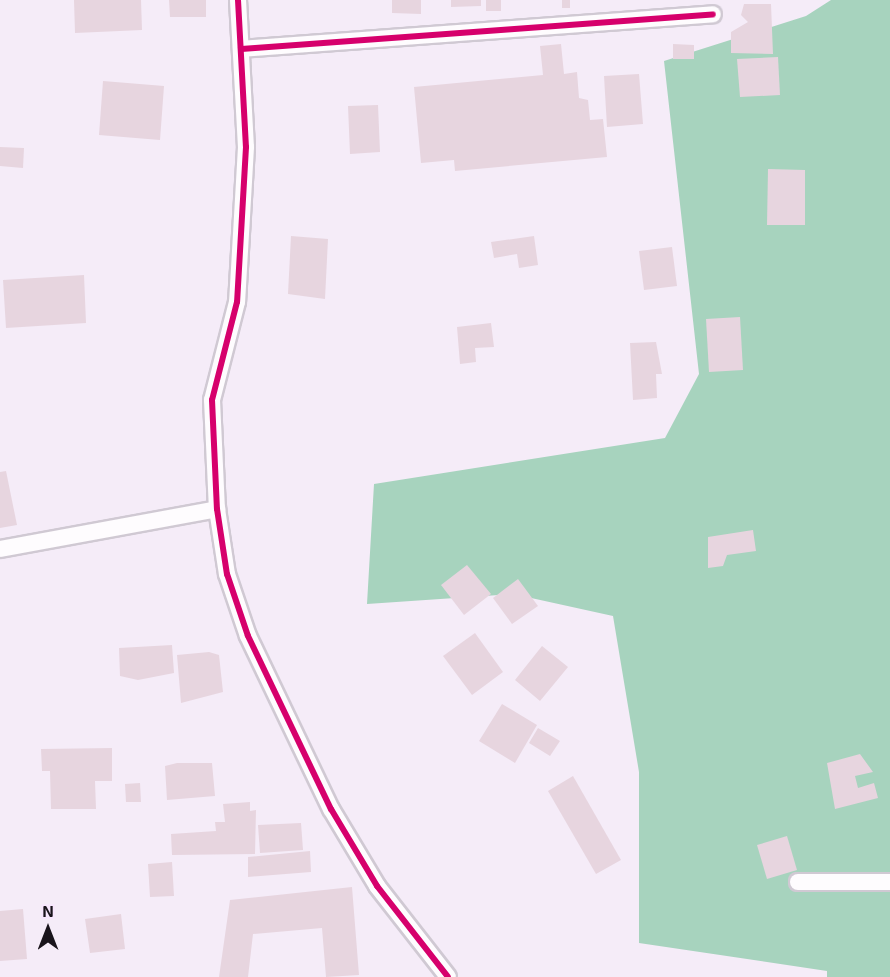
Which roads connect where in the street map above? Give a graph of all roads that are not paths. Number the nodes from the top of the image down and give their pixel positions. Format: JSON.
{"nodes":[{"id":1,"x":238,"y":0,"type":"edge"},
{"id":2,"x":713,"y":14,"type":"dead end"},
{"id":3,"x":241,"y":49,"type":"junction"},
{"id":4,"x":217,"y":509,"type":"junction"},
{"id":5,"x":0,"y":549,"type":"edge"},
{"id":6,"x":798,"y":882,"type":"dead end"},
{"id":7,"x":890,"y":882,"type":"edge"},
{"id":8,"x":448,"y":977,"type":"edge"}],
"edges":[{"from":1,"to":3,"type":"street"},
{"from":2,"to":3,"type":"street"},
{"from":3,"to":4,"type":"street"},
{"from":4,"to":5,"type":"street"},
{"from":4,"to":8,"type":"street"},
{"from":6,"to":7,"type":"street"}]}
